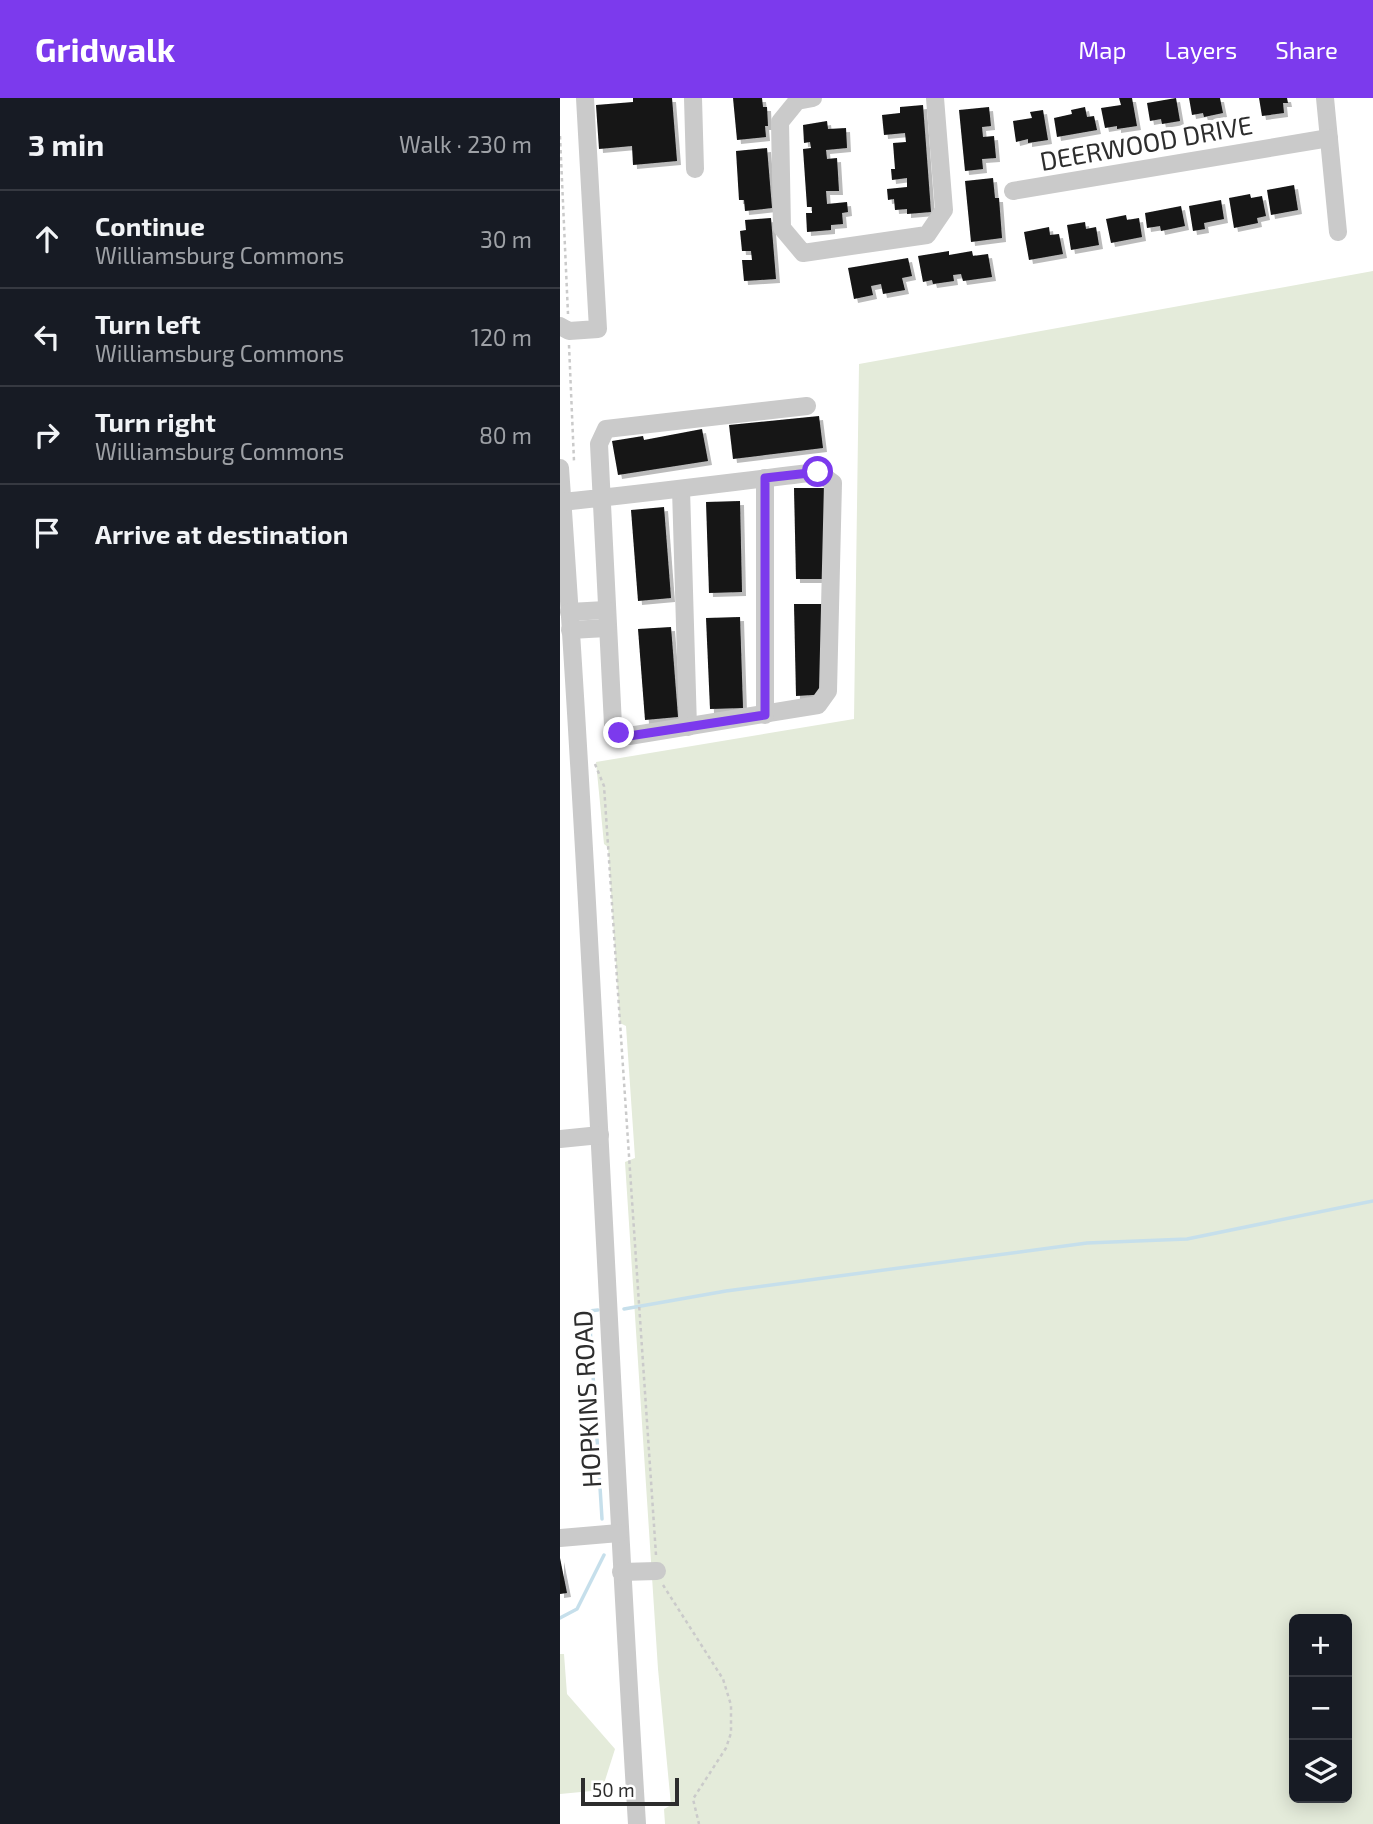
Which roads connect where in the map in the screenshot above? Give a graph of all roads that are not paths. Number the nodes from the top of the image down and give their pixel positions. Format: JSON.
{"nodes":[{"id":1,"x":585,"y":98,"type":"edge"},
{"id":2,"x":693,"y":98,"type":"edge"},
{"id":3,"x":813,"y":98,"type":"edge"},
{"id":4,"x":935,"y":98,"type":"edge"},
{"id":5,"x":1325,"y":98,"type":"edge"},
{"id":6,"x":1329,"y":138,"type":"junction"},
{"id":7,"x":695,"y":169,"type":"dead end"},
{"id":8,"x":1013,"y":191,"type":"dead end"},
{"id":9,"x":1338,"y":232,"type":"dead end"},
{"id":10,"x":565,"y":326,"type":"edge"},
{"id":11,"x":807,"y":406,"type":"dead end"},
{"id":12,"x":567,"y":465,"type":"edge"},
{"id":13,"x":765,"y":478,"type":"junction"},
{"id":14,"x":681,"y":489,"type":"junction"},
{"id":15,"x":601,"y":498,"type":"junction"},
{"id":16,"x":562,"y":502,"type":"junction"},
{"id":17,"x":606,"y":610,"type":"junction"},
{"id":18,"x":570,"y":621,"type":"junction"},
{"id":19,"x":607,"y":628,"type":"junction"},
{"id":20,"x":765,"y":715,"type":"junction"},
{"id":21,"x":688,"y":727,"type":"junction"},
{"id":22,"x":600,"y":1135,"type":"junction"},
{"id":23,"x":560,"y":1139,"type":"edge"},
{"id":24,"x":618,"y":1533,"type":"junction"},
{"id":25,"x":560,"y":1538,"type":"edge"},
{"id":26,"x":657,"y":1571,"type":"road end"},
{"id":27,"x":621,"y":1572,"type":"junction"},
{"id":28,"x":637,"y":1824,"type":"edge"}],
"edges":[{"from":1,"to":10,"type":"street"},
{"from":2,"to":7,"type":"street"},
{"from":3,"to":4,"type":"street"},
{"from":5,"to":6,"type":"street"},
{"from":6,"to":8,"type":"street","name":"DEERWOOD DRIVE"},
{"from":6,"to":9,"type":"street"},
{"from":11,"to":15,"type":"street"},
{"from":12,"to":16,"type":"street","name":"HOPKINS ROAD"},
{"from":13,"to":14,"type":"street"},
{"from":13,"to":20,"type":"street"},
{"from":13,"to":20,"type":"street"},
{"from":14,"to":15,"type":"street"},
{"from":14,"to":21,"type":"street"},
{"from":15,"to":16,"type":"street"},
{"from":15,"to":17,"type":"street"},
{"from":16,"to":18,"type":"street","name":"HOPKINS ROAD"},
{"from":17,"to":18,"type":"street"},
{"from":17,"to":19,"type":"street"},
{"from":18,"to":19,"type":"street"},
{"from":18,"to":22,"type":"street","name":"HOPKINS ROAD"},
{"from":19,"to":21,"type":"street"},
{"from":20,"to":21,"type":"street"},
{"from":22,"to":23,"type":"street"},
{"from":22,"to":24,"type":"street","name":"HOPKINS ROAD"},
{"from":24,"to":25,"type":"street"},
{"from":24,"to":27,"type":"street","name":"HOPKINS ROAD"},
{"from":26,"to":27,"type":"street"},
{"from":27,"to":28,"type":"street","name":"HOPKINS ROAD"}]}
